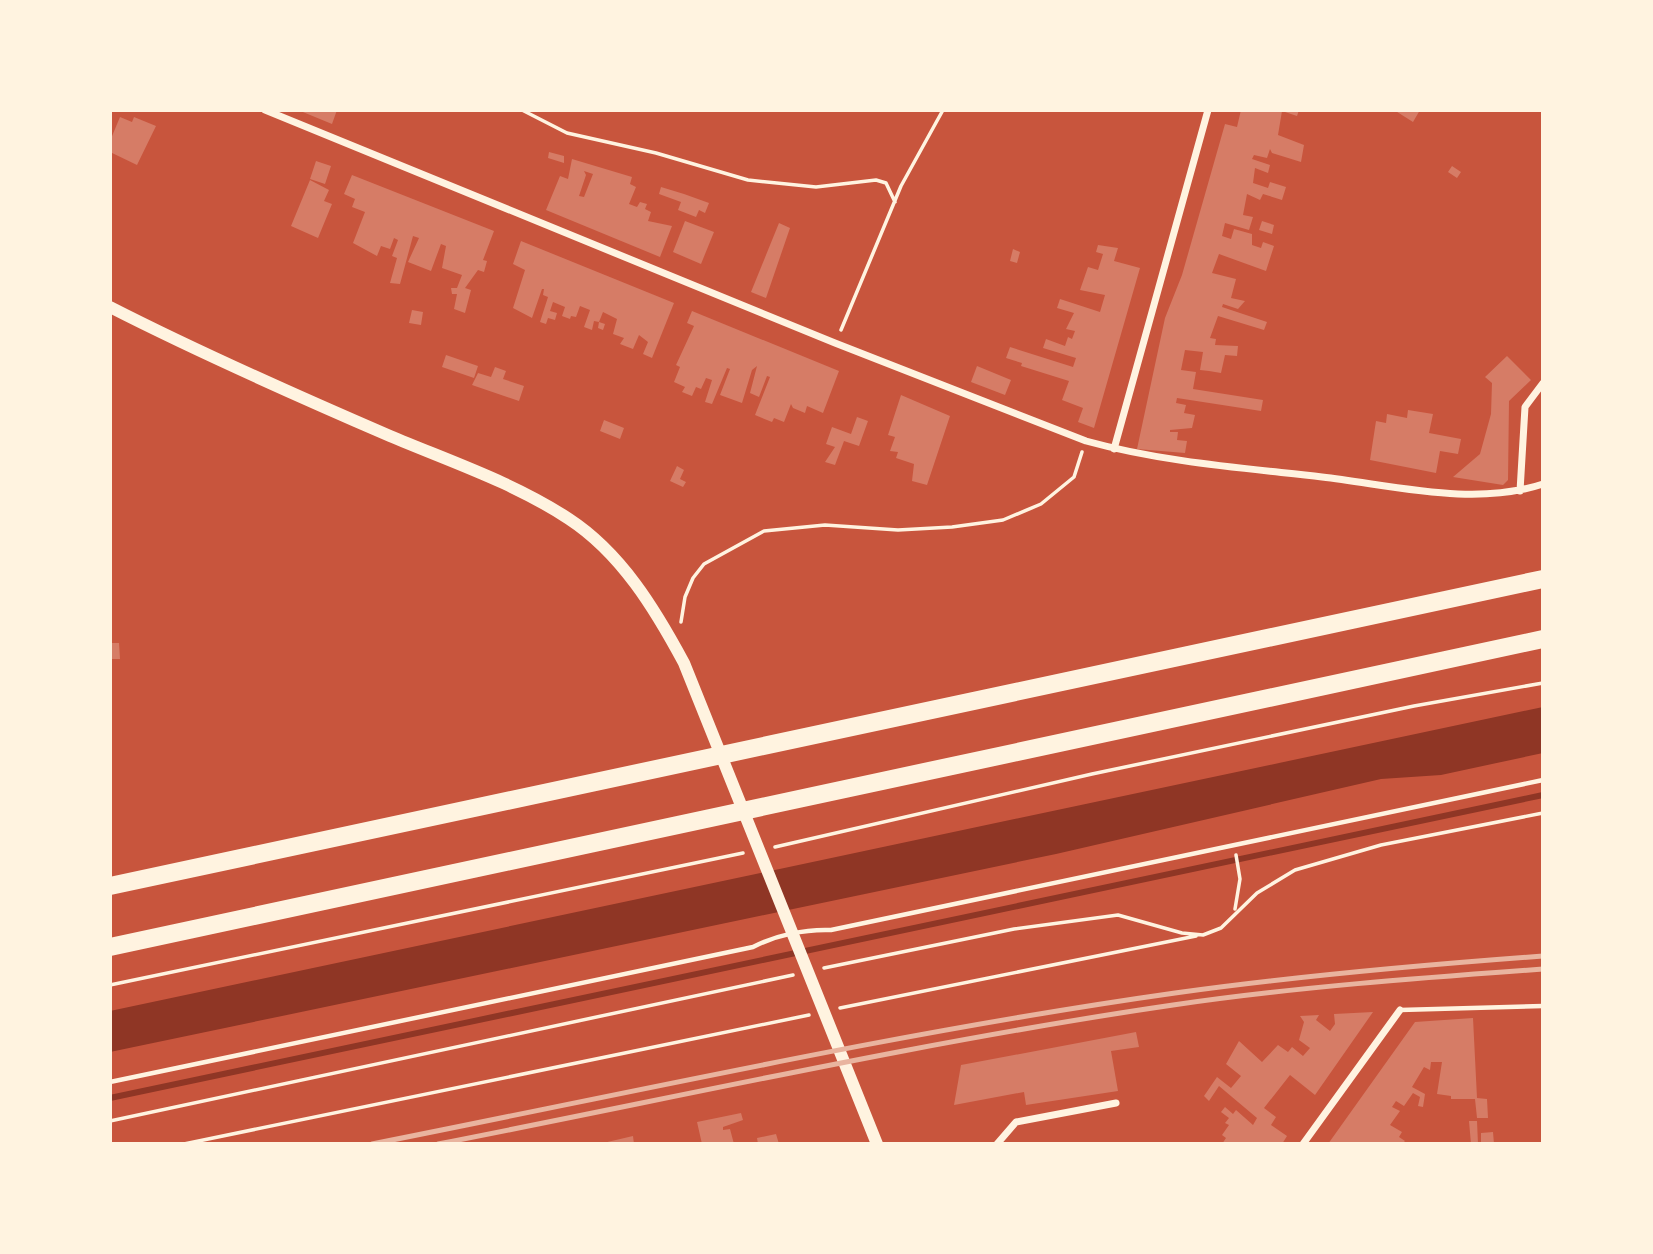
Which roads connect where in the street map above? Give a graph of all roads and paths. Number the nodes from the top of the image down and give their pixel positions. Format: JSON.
{"nodes":[{"id":1,"x":265,"y":110,"type":"edge"},
{"id":2,"x":522,"y":110,"type":"edge"},
{"id":3,"x":943,"y":110,"type":"edge"},
{"id":4,"x":1208,"y":110,"type":"edge"},
{"id":5,"x":895,"y":202,"type":"junction"},
{"id":6,"x":110,"y":307,"type":"edge"},
{"id":7,"x":835,"y":343,"type":"junction"},
{"id":8,"x":1543,"y":383,"type":"edge"},
{"id":9,"x":1086,"y":441,"type":"junction"},
{"id":10,"x":1114,"y":449,"type":"junction"},
{"id":11,"x":1543,"y":484,"type":"edge"},
{"id":12,"x":1520,"y":491,"type":"junction"},
{"id":13,"x":1543,"y":579,"type":"edge"},
{"id":14,"x":1543,"y":639,"type":"edge"},
{"id":15,"x":676,"y":648,"type":"junction"},
{"id":16,"x":1543,"y":683,"type":"edge"},
{"id":17,"x":1543,"y":780,"type":"edge"},
{"id":18,"x":1543,"y":813,"type":"edge"},
{"id":19,"x":1234,"y":845,"type":"junction"},
{"id":20,"x":770,"y":848,"type":"dead end"},
{"id":21,"x":744,"y":853,"type":"dead end"},
{"id":22,"x":110,"y":886,"type":"edge"},
{"id":23,"x":1235,"y":911,"type":"junction"},
{"id":24,"x":1203,"y":934,"type":"junction"},
{"id":25,"x":110,"y":947,"type":"edge"},
{"id":26,"x":818,"y":969,"type":"dead end"},
{"id":27,"x":804,"y":972,"type":"dead end"},
{"id":28,"x":110,"y":985,"type":"edge"},
{"id":29,"x":1543,"y":1006,"type":"edge"},
{"id":30,"x":834,"y":1009,"type":"dead end"},
{"id":31,"x":1399,"y":1010,"type":"joint"},
{"id":32,"x":821,"y":1012,"type":"dead end"},
{"id":33,"x":110,"y":1082,"type":"edge"},
{"id":34,"x":1116,"y":1103,"type":"dead end"},
{"id":35,"x":110,"y":1121,"type":"edge"},
{"id":36,"x":184,"y":1144,"type":"edge"},
{"id":37,"x":877,"y":1144,"type":"edge"},
{"id":38,"x":997,"y":1144,"type":"edge"},
{"id":39,"x":1303,"y":1144,"type":"edge"}],
"edges":[{"from":1,"to":7,"type":"street"},
{"from":2,"to":5,"type":"path"},
{"from":3,"to":5,"type":"path"},
{"from":4,"to":10,"type":"street"},
{"from":5,"to":7,"type":"path"},
{"from":6,"to":15,"type":"street"},
{"from":7,"to":9,"type":"street"},
{"from":8,"to":12,"type":"street"},
{"from":9,"to":10,"type":"street"},
{"from":9,"to":15,"type":"path"},
{"from":10,"to":12,"type":"street"},
{"from":11,"to":12,"type":"street"},
{"from":13,"to":22,"type":"highway"},
{"from":14,"to":25,"type":"highway"},
{"from":15,"to":37,"type":"street"},
{"from":16,"to":20,"type":"path"},
{"from":17,"to":19,"type":"lane"},
{"from":18,"to":23,"type":"path"},
{"from":19,"to":23,"type":"path"},
{"from":19,"to":33,"type":"lane"},
{"from":21,"to":28,"type":"path"},
{"from":23,"to":24,"type":"path"},
{"from":24,"to":26,"type":"path"},
{"from":24,"to":30,"type":"path"},
{"from":27,"to":35,"type":"path"},
{"from":29,"to":31,"type":"lane"},
{"from":31,"to":39,"type":"street"},
{"from":32,"to":36,"type":"path"},
{"from":34,"to":38,"type":"street"}]}
